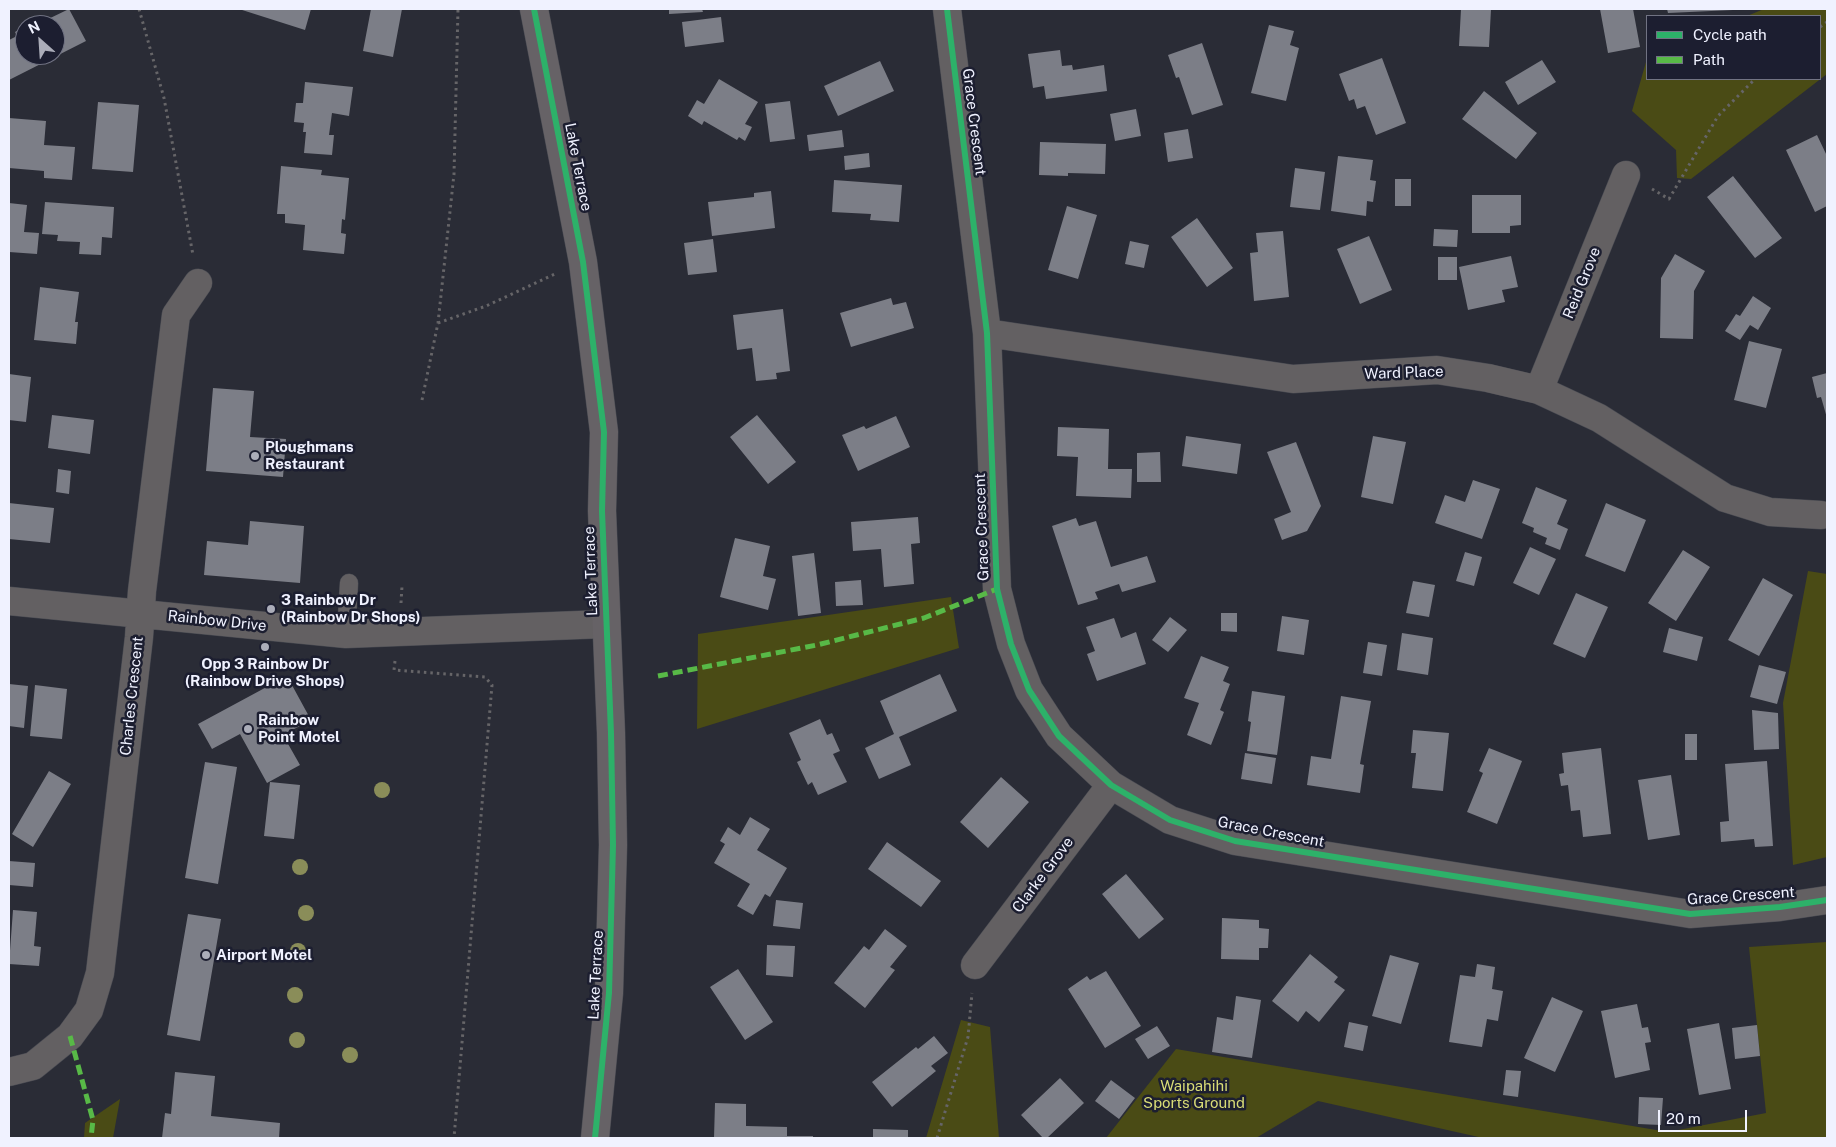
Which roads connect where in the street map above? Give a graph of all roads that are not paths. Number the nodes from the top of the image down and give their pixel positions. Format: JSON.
{"nodes":[{"id":1,"x":534,"y":9,"type":"edge"},
{"id":2,"x":947,"y":9,"type":"edge"},
{"id":3,"x":1626,"y":176,"type":"road end"},
{"id":4,"x":198,"y":283,"type":"road end"},
{"id":5,"x":987,"y":333,"type":"junction"},
{"id":6,"x":1539,"y":390,"type":"junction"},
{"id":7,"x":1822,"y":515,"type":"dead end"},
{"id":8,"x":349,"y":583,"type":"dead end"},
{"id":9,"x":9,"y":601,"type":"edge"},
{"id":10,"x":139,"y":613,"type":"junction"},
{"id":11,"x":605,"y":624,"type":"junction"},
{"id":12,"x":346,"y":634,"type":"junction"},
{"id":13,"x":1111,"y":785,"type":"junction"},
{"id":14,"x":1827,"y":900,"type":"edge"},
{"id":15,"x":975,"y":965,"type":"road end"},
{"id":16,"x":9,"y":1072,"type":"edge"},
{"id":17,"x":595,"y":1138,"type":"edge"}],
"edges":[{"from":1,"to":11,"type":"main road","name":"Lake Terrace"},
{"from":2,"to":5,"type":"street","name":"Grace Crescent"},
{"from":3,"to":6,"type":"street","name":"Reid Grove"},
{"from":4,"to":10,"type":"street","name":"Charles Crescent"},
{"from":5,"to":6,"type":"street","name":"Ward Place"},
{"from":5,"to":13,"type":"street","name":"Grace Crescent"},
{"from":6,"to":7,"type":"street","name":"Ward Place"},
{"from":8,"to":12,"type":"lane"},
{"from":9,"to":10,"type":"street","name":"Rainbow Drive"},
{"from":10,"to":12,"type":"street","name":"Rainbow Drive"},
{"from":10,"to":16,"type":"street","name":"Charles Crescent"},
{"from":11,"to":12,"type":"street","name":"Rainbow Drive"},
{"from":11,"to":17,"type":"main road","name":"Lake Terrace"},
{"from":13,"to":14,"type":"street","name":"Grace Crescent"},
{"from":13,"to":15,"type":"street","name":"Clarke Grove"}]}
